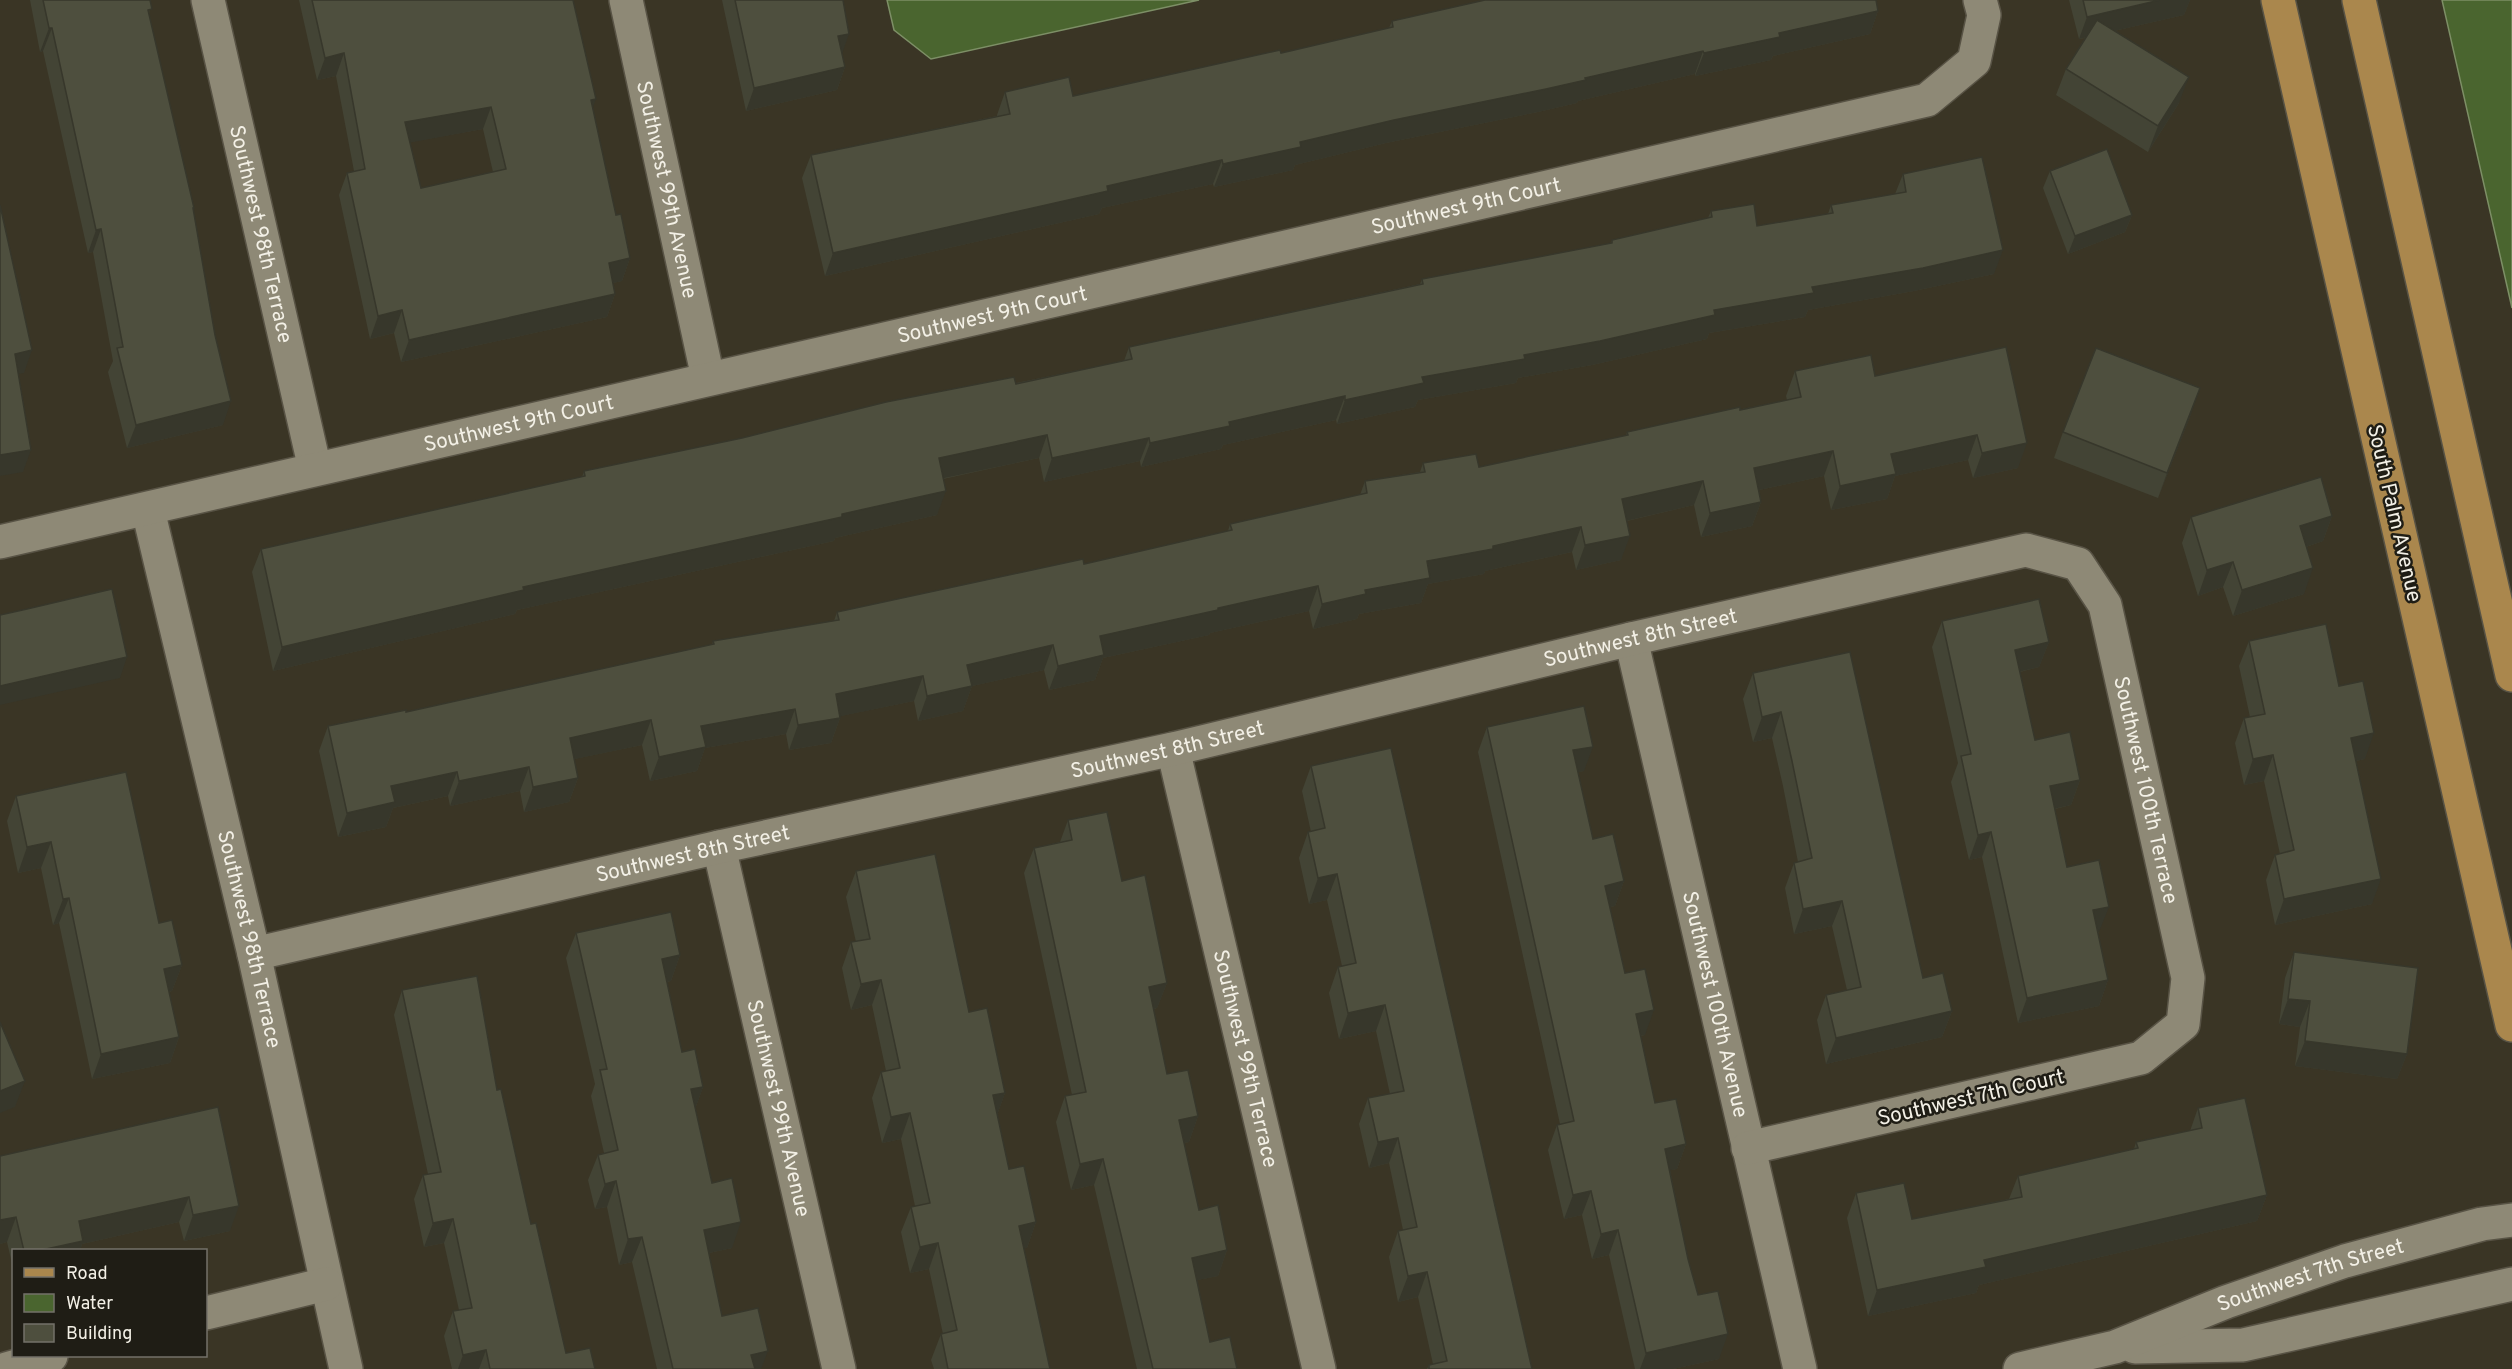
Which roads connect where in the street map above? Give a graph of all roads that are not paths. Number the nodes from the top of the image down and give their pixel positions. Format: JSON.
{"nodes":[{"id":1,"x":208,"y":0,"type":"edge"},
{"id":2,"x":626,"y":0,"type":"edge"},
{"id":3,"x":1980,"y":0,"type":"edge"},
{"id":4,"x":2278,"y":0,"type":"edge"},
{"id":5,"x":2359,"y":0,"type":"edge"},
{"id":6,"x":708,"y":378,"type":"junction"},
{"id":7,"x":315,"y":469,"type":"junction"},
{"id":8,"x":148,"y":510,"type":"junction"},
{"id":9,"x":0,"y":542,"type":"edge"},
{"id":10,"x":2079,"y":564,"type":"joint"},
{"id":11,"x":1631,"y":639,"type":"junction"},
{"id":12,"x":2512,"y":675,"type":"edge"},
{"id":13,"x":1173,"y":749,"type":"junction"},
{"id":14,"x":718,"y":847,"type":"junction"},
{"id":15,"x":254,"y":954,"type":"junction"},
{"id":16,"x":2183,"y":1024,"type":"joint"},
{"id":17,"x":2512,"y":1025,"type":"edge"},
{"id":18,"x":1748,"y":1148,"type":"junction"},
{"id":19,"x":2512,"y":1220,"type":"edge"},
{"id":20,"x":326,"y":1284,"type":"junction"},
{"id":21,"x":2512,"y":1284,"type":"edge"},
{"id":22,"x":207,"y":1313,"type":"edge"},
{"id":23,"x":2115,"y":1347,"type":"junction"},
{"id":24,"x":48,"y":1357,"type":"edge"},
{"id":25,"x":6,"y":1369,"type":"edge"},
{"id":26,"x":346,"y":1369,"type":"edge"},
{"id":27,"x":839,"y":1369,"type":"edge"},
{"id":28,"x":1319,"y":1369,"type":"edge"},
{"id":29,"x":1800,"y":1369,"type":"edge"},
{"id":30,"x":2020,"y":1369,"type":"edge"}],
"edges":[{"from":1,"to":7,"type":"street","name":"Southwest 98th Terrace"},
{"from":2,"to":6,"type":"street","name":"Southwest 99th Avenue"},
{"from":3,"to":6,"type":"street","name":"Southwest 9th Court"},
{"from":4,"to":17,"type":"main road","name":"South Palm Avenue"},
{"from":5,"to":12,"type":"main road"},
{"from":6,"to":7,"type":"street","name":"Southwest 9th Court"},
{"from":7,"to":8,"type":"street","name":"Southwest 9th Court"},
{"from":8,"to":9,"type":"street","name":"Southwest 9th Court"},
{"from":8,"to":15,"type":"street","name":"Southwest 98th Terrace"},
{"from":10,"to":11,"type":"street","name":"Southwest 8th Street"},
{"from":10,"to":16,"type":"street","name":"Southwest 100th Terrace"},
{"from":11,"to":13,"type":"street","name":"Southwest 8th Street"},
{"from":11,"to":18,"type":"street","name":"Southwest 100th Avenue"},
{"from":13,"to":14,"type":"street","name":"Southwest 8th Street"},
{"from":13,"to":28,"type":"street","name":"Southwest 99th Terrace"},
{"from":14,"to":15,"type":"street","name":"Southwest 8th Street"},
{"from":14,"to":27,"type":"street","name":"Southwest 99th Avenue"},
{"from":15,"to":20,"type":"street","name":"Southwest 98th Terrace"},
{"from":16,"to":18,"type":"street","name":"Southwest 7th Court"},
{"from":18,"to":29,"type":"street","name":"Southwest 100th Avenue"},
{"from":19,"to":23,"type":"street","name":"Southwest 7th Street"},
{"from":20,"to":22,"type":"street"},
{"from":20,"to":26,"type":"street","name":"Southwest 98th Terrace"},
{"from":21,"to":23,"type":"street","name":"Southwest 7th Street"},
{"from":23,"to":30,"type":"street","name":"Southwest 7th Street"},
{"from":24,"to":25,"type":"street"}]}
